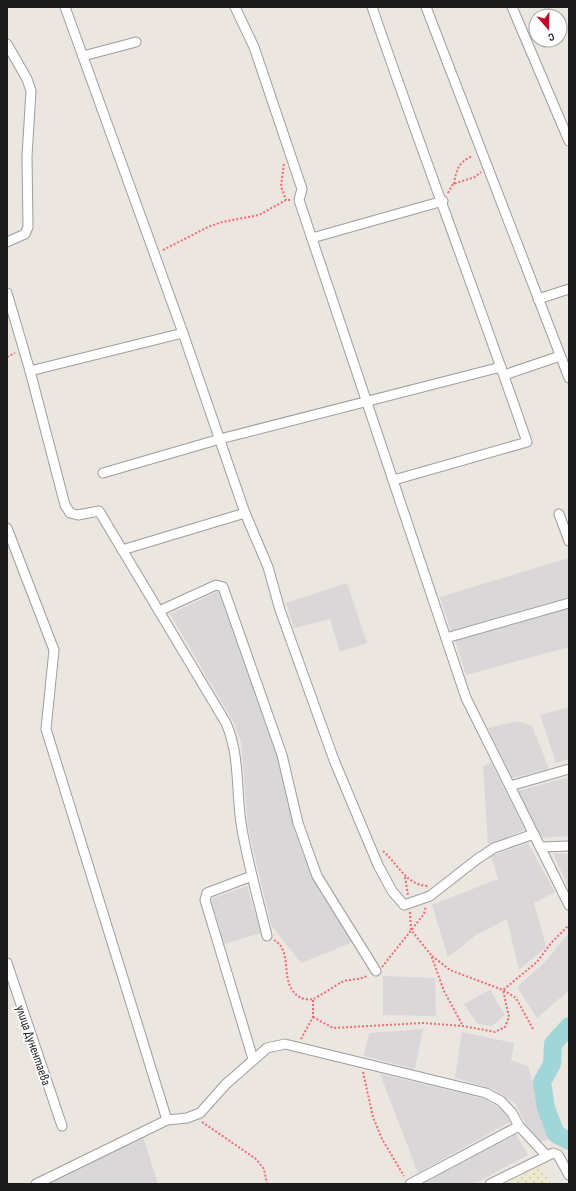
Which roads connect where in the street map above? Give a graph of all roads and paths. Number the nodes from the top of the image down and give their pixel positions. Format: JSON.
{"nodes":[{"id":1,"x":65,"y":7,"type":"edge"},
{"id":2,"x":235,"y":7,"type":"edge"},
{"id":3,"x":372,"y":7,"type":"edge"},
{"id":4,"x":426,"y":7,"type":"edge"},
{"id":5,"x":512,"y":7,"type":"edge"},
{"id":6,"x":136,"y":42,"type":"dead end"},
{"id":7,"x":7,"y":44,"type":"edge"},
{"id":8,"x":83,"y":56,"type":"junction"},
{"id":9,"x":569,"y":141,"type":"edge"},
{"id":10,"x":482,"y":152,"type":"junction"},
{"id":11,"x":290,"y":154,"type":"junction"},
{"id":12,"x":487,"y":166,"type":"junction"},
{"id":13,"x":453,"y":184,"type":"junction"},
{"id":14,"x":286,"y":200,"type":"junction"},
{"id":15,"x":299,"y":200,"type":"junction"},
{"id":16,"x":443,"y":201,"type":"junction"},
{"id":17,"x":312,"y":238,"type":"junction"},
{"id":18,"x":7,"y":242,"type":"edge"},
{"id":19,"x":155,"y":254,"type":"junction"},
{"id":20,"x":569,"y":289,"type":"edge"},
{"id":21,"x":7,"y":292,"type":"edge"},
{"id":22,"x":538,"y":299,"type":"junction"},
{"id":23,"x":183,"y":333,"type":"junction"},
{"id":24,"x":560,"y":356,"type":"junction"},
{"id":25,"x":30,"y":371,"type":"junction"},
{"id":26,"x":503,"y":371,"type":"junction"},
{"id":27,"x":569,"y":378,"type":"edge"},
{"id":28,"x":367,"y":401,"type":"junction"},
{"id":29,"x":220,"y":439,"type":"junction"},
{"id":30,"x":103,"y":473,"type":"dead end"},
{"id":31,"x":394,"y":480,"type":"junction"},
{"id":32,"x":245,"y":513,"type":"junction"},
{"id":33,"x":559,"y":514,"type":"dead end"},
{"id":34,"x":7,"y":528,"type":"edge"},
{"id":35,"x":569,"y":541,"type":"edge"},
{"id":36,"x":122,"y":550,"type":"junction"},
{"id":37,"x":569,"y":603,"type":"edge"},
{"id":38,"x":159,"y":611,"type":"junction"},
{"id":39,"x":446,"y":638,"type":"junction"},
{"id":40,"x":569,"y":769,"type":"edge"},
{"id":41,"x":510,"y":786,"type":"junction"},
{"id":42,"x":534,"y":834,"type":"junction"},
{"id":43,"x":569,"y":846,"type":"edge"},
{"id":44,"x":540,"y":847,"type":"junction"},
{"id":45,"x":381,"y":850,"type":"dead end"},
{"id":46,"x":252,"y":876,"type":"junction"},
{"id":47,"x":443,"y":886,"type":"junction"},
{"id":48,"x":430,"y":896,"type":"junction"},
{"id":49,"x":569,"y":905,"type":"edge"},
{"id":50,"x":569,"y":925,"type":"edge"},
{"id":51,"x":410,"y":930,"type":"junction"},
{"id":52,"x":268,"y":936,"type":"joint"},
{"id":53,"x":431,"y":955,"type":"junction"},
{"id":54,"x":7,"y":963,"type":"edge"},
{"id":55,"x":376,"y":971,"type":"junction"},
{"id":56,"x":503,"y":990,"type":"junction"},
{"id":57,"x":313,"y":1000,"type":"junction"},
{"id":58,"x":313,"y":1017,"type":"junction"},
{"id":59,"x":463,"y":1026,"type":"junction"},
{"id":60,"x":534,"y":1029,"type":"dead end"},
{"id":61,"x":296,"y":1047,"type":"junction"},
{"id":62,"x":253,"y":1059,"type":"junction"},
{"id":63,"x":360,"y":1063,"type":"junction"},
{"id":64,"x":193,"y":1116,"type":"junction"},
{"id":65,"x":167,"y":1120,"type":"junction"},
{"id":66,"x":62,"y":1126,"type":"dead end"},
{"id":67,"x":519,"y":1126,"type":"junction"},
{"id":68,"x":546,"y":1155,"type":"junction"},
{"id":69,"x":569,"y":1175,"type":"edge"},
{"id":70,"x":407,"y":1181,"type":"edge"},
{"id":71,"x":36,"y":1184,"type":"edge"},
{"id":72,"x":267,"y":1184,"type":"edge"},
{"id":73,"x":490,"y":1184,"type":"edge"}],
"edges":[{"from":1,"to":8,"type":"street"},
{"from":2,"to":11,"type":"street"},
{"from":3,"to":16,"type":"street"},
{"from":4,"to":10,"type":"street"},
{"from":5,"to":9,"type":"street"},
{"from":6,"to":8,"type":"street"},
{"from":7,"to":18,"type":"street"},
{"from":8,"to":19,"type":"street"},
{"from":10,"to":12,"type":"street"},
{"from":10,"to":13,"type":"path"},
{"from":11,"to":14,"type":"path"},
{"from":11,"to":15,"type":"street"},
{"from":12,"to":13,"type":"path"},
{"from":12,"to":22,"type":"street"},
{"from":13,"to":16,"type":"path"},
{"from":14,"to":15,"type":"path"},
{"from":14,"to":19,"type":"path"},
{"from":15,"to":17,"type":"street"},
{"from":16,"to":17,"type":"street"},
{"from":16,"to":26,"type":"street"},
{"from":17,"to":28,"type":"street"},
{"from":19,"to":23,"type":"street"},
{"from":20,"to":22,"type":"street"},
{"from":21,"to":25,"type":"street"},
{"from":22,"to":24,"type":"street"},
{"from":23,"to":25,"type":"street"},
{"from":23,"to":29,"type":"street"},
{"from":24,"to":26,"type":"street"},
{"from":24,"to":27,"type":"street"},
{"from":25,"to":36,"type":"street"},
{"from":26,"to":28,"type":"street"},
{"from":26,"to":31,"type":"street"},
{"from":28,"to":29,"type":"street"},
{"from":28,"to":31,"type":"street"},
{"from":29,"to":30,"type":"street"},
{"from":29,"to":32,"type":"street"},
{"from":31,"to":39,"type":"street"},
{"from":32,"to":36,"type":"street"},
{"from":32,"to":48,"type":"street"},
{"from":33,"to":35,"type":"street"},
{"from":34,"to":65,"type":"street"},
{"from":36,"to":38,"type":"street"},
{"from":37,"to":39,"type":"street"},
{"from":38,"to":46,"type":"street"},
{"from":38,"to":55,"type":"street"},
{"from":39,"to":41,"type":"street"},
{"from":40,"to":41,"type":"street"},
{"from":41,"to":42,"type":"street"},
{"from":42,"to":44,"type":"street"},
{"from":42,"to":47,"type":"street"},
{"from":43,"to":44,"type":"street"},
{"from":44,"to":49,"type":"street"},
{"from":45,"to":47,"type":"path"},
{"from":46,"to":52,"type":"street"},
{"from":46,"to":62,"type":"street"},
{"from":47,"to":48,"type":"street"},
{"from":48,"to":51,"type":"path"},
{"from":50,"to":56,"type":"path"},
{"from":51,"to":53,"type":"path"},
{"from":51,"to":55,"type":"path"},
{"from":52,"to":57,"type":"path"},
{"from":53,"to":56,"type":"path"},
{"from":53,"to":59,"type":"path"},
{"from":54,"to":66,"type":"street","name":"улица Дунентаева"},
{"from":55,"to":57,"type":"path"},
{"from":56,"to":59,"type":"path"},
{"from":56,"to":60,"type":"path"},
{"from":57,"to":58,"type":"path"},
{"from":58,"to":59,"type":"path"},
{"from":58,"to":61,"type":"path"},
{"from":61,"to":62,"type":"street"},
{"from":61,"to":63,"type":"street"},
{"from":62,"to":64,"type":"street"},
{"from":63,"to":67,"type":"street"},
{"from":63,"to":70,"type":"path"},
{"from":64,"to":65,"type":"street"},
{"from":64,"to":72,"type":"path"},
{"from":65,"to":71,"type":"street"},
{"from":67,"to":68,"type":"street"},
{"from":67,"to":70,"type":"street"},
{"from":68,"to":69,"type":"street"},
{"from":68,"to":73,"type":"street"}]}
